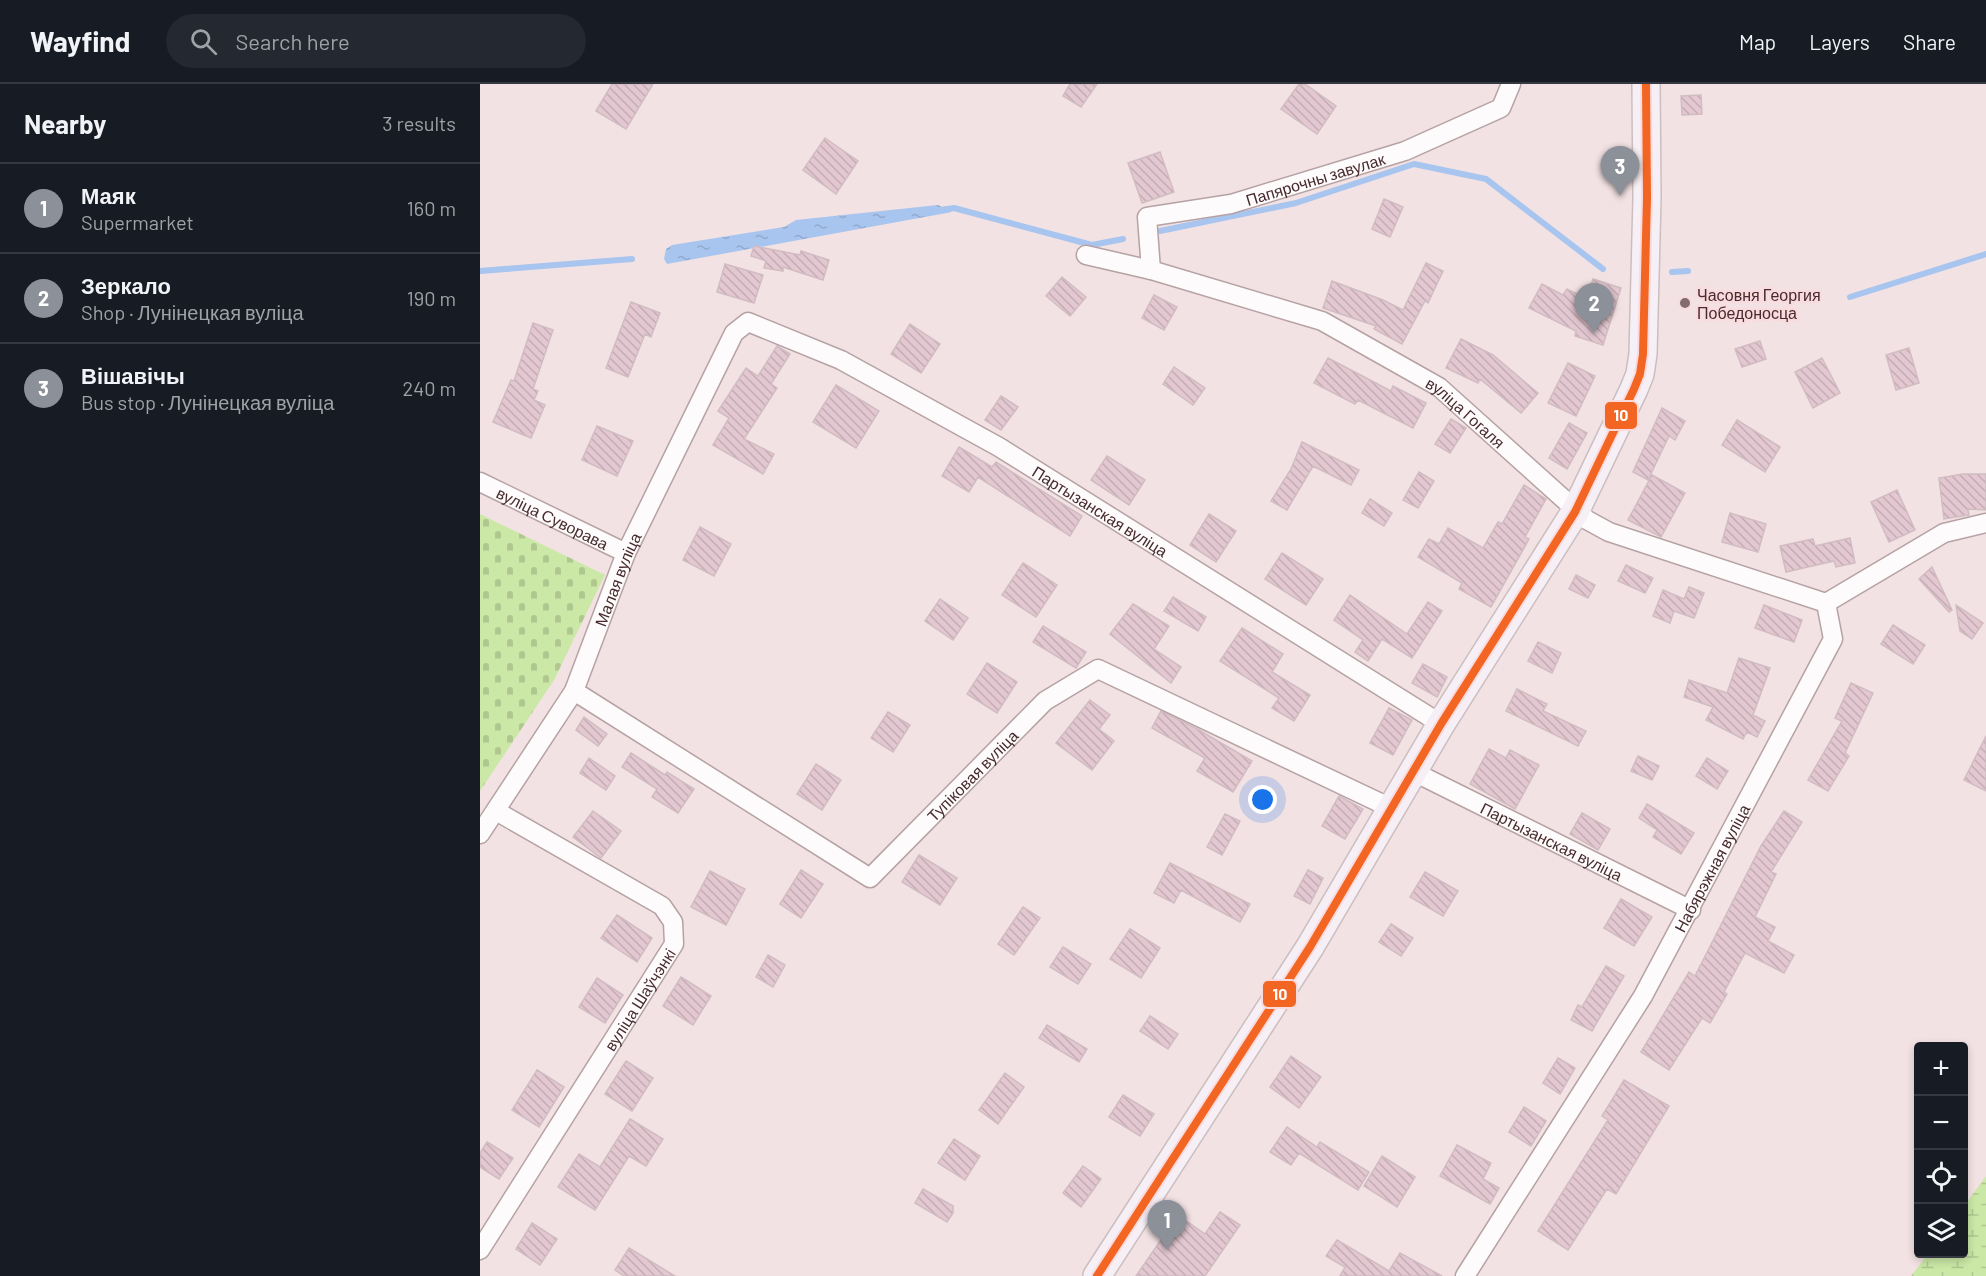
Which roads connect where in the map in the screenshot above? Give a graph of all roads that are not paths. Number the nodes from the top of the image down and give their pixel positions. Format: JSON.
{"nodes":[{"id":1,"x":1511,"y":84,"type":"edge"},
{"id":2,"x":1647,"y":92,"type":"edge"},
{"id":3,"x":1086,"y":255,"type":"dead end"},
{"id":4,"x":1151,"y":270,"type":"junction"},
{"id":5,"x":748,"y":322,"type":"joint"},
{"id":6,"x":480,"y":482,"type":"edge"},
{"id":7,"x":1575,"y":512,"type":"junction"},
{"id":8,"x":1986,"y":523,"type":"edge"},
{"id":9,"x":626,"y":553,"type":"junction"},
{"id":10,"x":1826,"y":603,"type":"junction"},
{"id":11,"x":574,"y":692,"type":"junction"},
{"id":12,"x":1441,"y":724,"type":"junction"},
{"id":13,"x":1414,"y":772,"type":"junction"},
{"id":14,"x":1393,"y":809,"type":"junction"},
{"id":15,"x":496,"y":811,"type":"junction"},
{"id":16,"x":480,"y":834,"type":"edge"},
{"id":17,"x":1691,"y":910,"type":"junction"},
{"id":18,"x":480,"y":1250,"type":"edge"},
{"id":19,"x":1097,"y":1276,"type":"edge"},
{"id":20,"x":1465,"y":1276,"type":"edge"}],
"edges":[{"from":1,"to":4,"type":"street","name":"Папярочны завулак"},
{"from":2,"to":7,"type":"main road"},
{"from":3,"to":4,"type":"street","name":"вуліца Гогаля"},
{"from":4,"to":7,"type":"street","name":"вуліца Гогаля"},
{"from":5,"to":9,"type":"street","name":"Малая вуліца"},
{"from":5,"to":12,"type":"street","name":"Партызанская вуліца"},
{"from":6,"to":9,"type":"street","name":"вуліца Суворава"},
{"from":7,"to":10,"type":"street","name":"вуліца Гогаля"},
{"from":7,"to":12,"type":"main road"},
{"from":8,"to":10,"type":"street"},
{"from":9,"to":11,"type":"street","name":"Малая вуліца"},
{"from":10,"to":17,"type":"street","name":"Набярэжная вуліца"},
{"from":11,"to":14,"type":"street","name":"Тупіковая вуліца"},
{"from":11,"to":15,"type":"street","name":"Малая вуліца"},
{"from":12,"to":13,"type":"main road"},
{"from":13,"to":14,"type":"main road"},
{"from":13,"to":17,"type":"street","name":"Партызанская вуліца"},
{"from":14,"to":19,"type":"main road"},
{"from":15,"to":16,"type":"street","name":"Малая вуліца"},
{"from":15,"to":18,"type":"street","name":"вуліца Шаўчэнкі"},
{"from":17,"to":20,"type":"street","name":"Набярэжная вуліца"}]}
